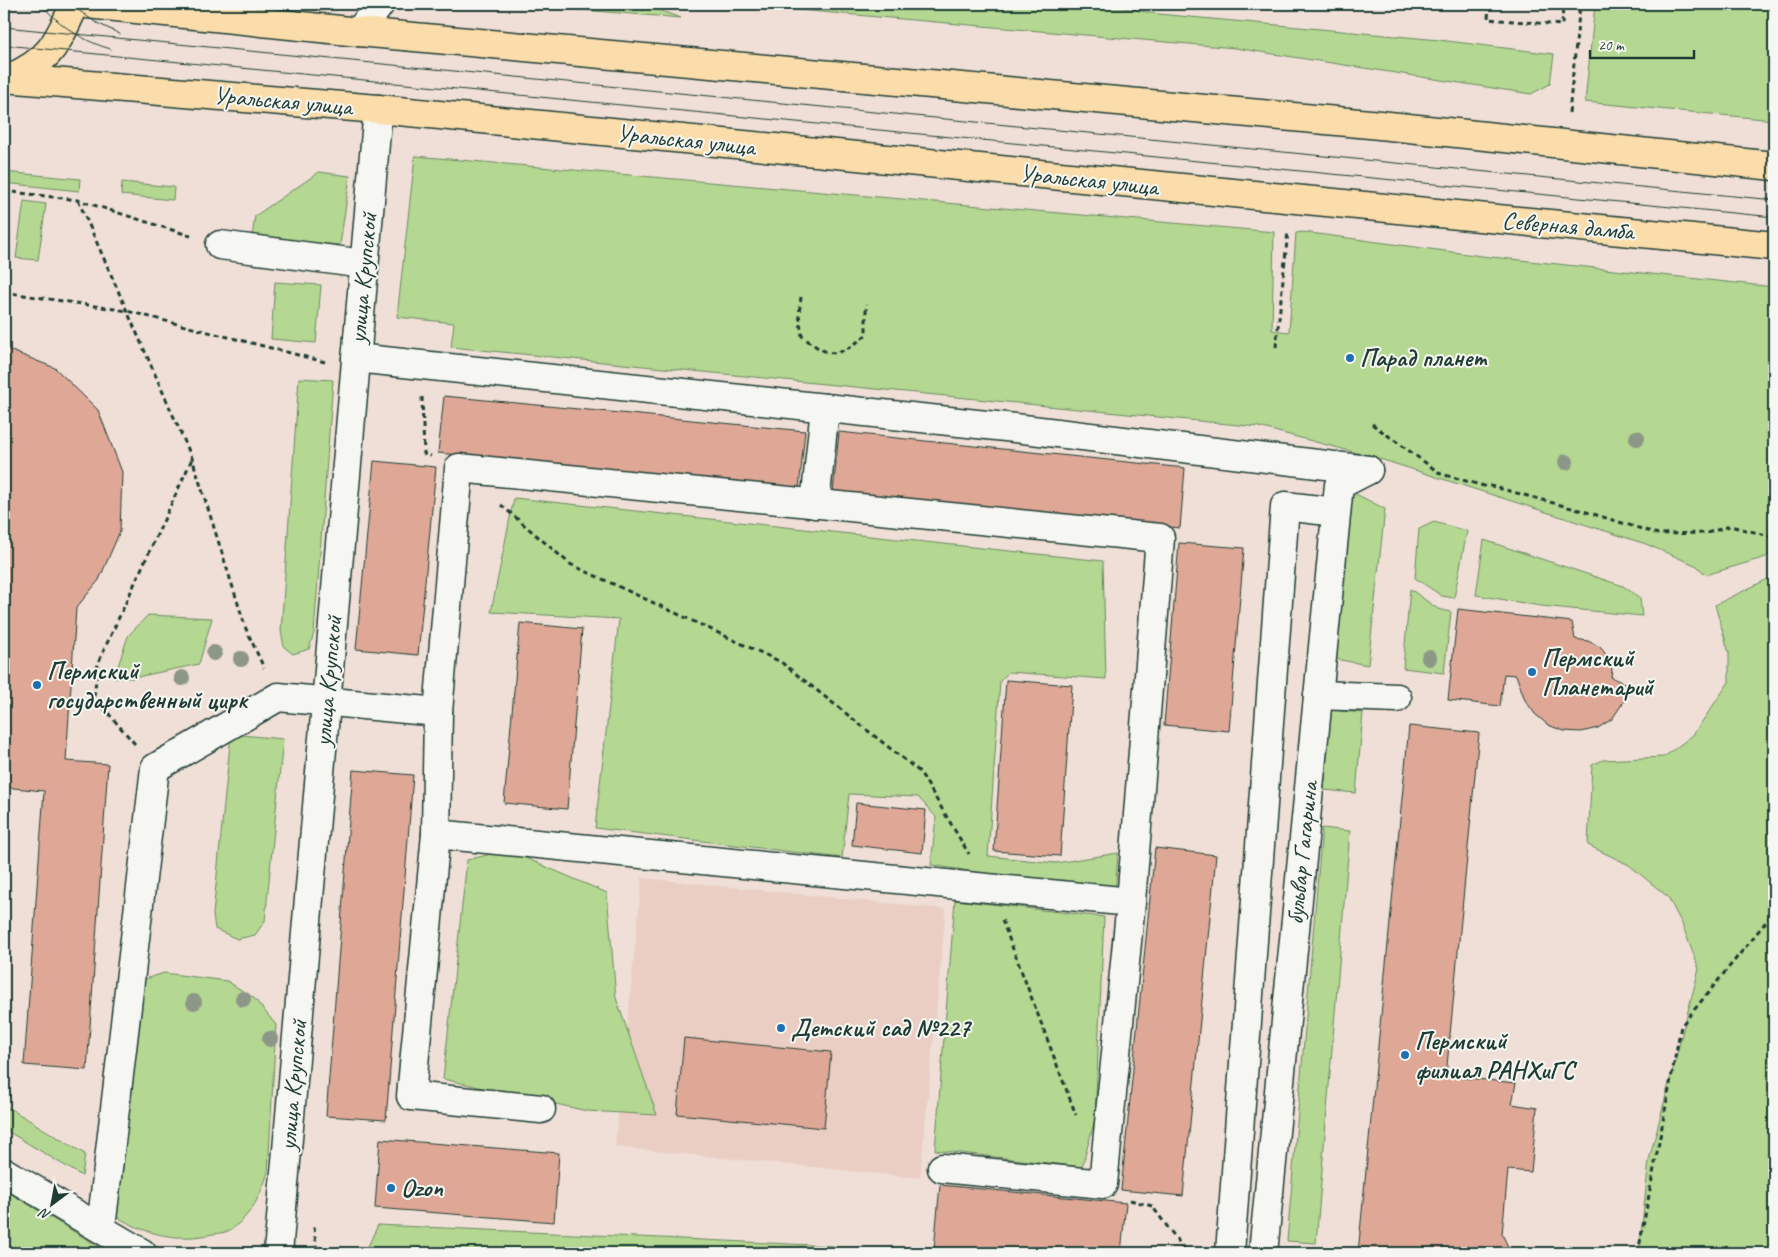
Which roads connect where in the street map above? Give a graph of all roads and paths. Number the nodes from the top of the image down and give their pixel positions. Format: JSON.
{"nodes":[{"id":1,"x":75,"y":4,"type":"edge"},
{"id":2,"x":87,"y":4,"type":"edge"},
{"id":3,"x":380,"y":4,"type":"edge"},
{"id":4,"x":1488,"y":4,"type":"edge"},
{"id":5,"x":1563,"y":4,"type":"edge"},
{"id":6,"x":1580,"y":4,"type":"edge"},
{"id":7,"x":358,"y":32,"type":"junction"},
{"id":8,"x":6,"y":76,"type":"edge"},
{"id":9,"x":378,"y":110,"type":"junction"},
{"id":10,"x":1569,"y":112,"type":"dead end"},
{"id":11,"x":1774,"y":166,"type":"edge"},
{"id":12,"x":4,"y":191,"type":"edge"},
{"id":13,"x":78,"y":200,"type":"junction"},
{"id":14,"x":1362,"y":207,"type":"joint"},
{"id":15,"x":1289,"y":222,"type":"dead end"},
{"id":16,"x":220,"y":245,"type":"joint"},
{"id":17,"x":1774,"y":246,"type":"edge"},
{"id":18,"x":364,"y":264,"type":"junction"},
{"id":19,"x":4,"y":292,"type":"edge"},
{"id":20,"x":801,"y":297,"type":"dead end"},
{"id":21,"x":866,"y":304,"type":"dead end"},
{"id":22,"x":127,"y":311,"type":"junction"},
{"id":23,"x":1276,"y":347,"type":"dead end"},
{"id":24,"x":356,"y":364,"type":"junction"},
{"id":25,"x":420,"y":364,"type":"junction"},
{"id":26,"x":825,"y":408,"type":"junction"},
{"id":27,"x":1372,"y":424,"type":"dead end"},
{"id":28,"x":192,"y":458,"type":"junction"},
{"id":29,"x":459,"y":468,"type":"junction"},
{"id":30,"x":496,"y":500,"type":"dead end"},
{"id":31,"x":815,"y":504,"type":"junction"},
{"id":32,"x":1336,"y":512,"type":"junction"},
{"id":33,"x":1774,"y":537,"type":"edge"},
{"id":34,"x":260,"y":659,"type":"dead end"},
{"id":35,"x":1318,"y":696,"type":"junction"},
{"id":36,"x":1397,"y":698,"type":"dead end"},
{"id":37,"x":326,"y":703,"type":"junction"},
{"id":38,"x":438,"y":712,"type":"junction"},
{"id":39,"x":155,"y":768,"type":"junction"},
{"id":40,"x":436,"y":834,"type":"junction"},
{"id":41,"x":990,"y":888,"type":"junction"},
{"id":42,"x":1132,"y":902,"type":"junction"},
{"id":43,"x":1774,"y":912,"type":"edge"},
{"id":44,"x":541,"y":1109,"type":"dead end"},
{"id":45,"x":1078,"y":1119,"type":"dead end"},
{"id":46,"x":942,"y":1168,"type":"dead end"},
{"id":47,"x":4,"y":1172,"type":"edge"},
{"id":48,"x":1103,"y":1184,"type":"junction"},
{"id":49,"x":101,"y":1228,"type":"junction"},
{"id":50,"x":139,"y":1253,"type":"edge"},
{"id":51,"x":278,"y":1253,"type":"edge"},
{"id":52,"x":1188,"y":1253,"type":"edge"},
{"id":53,"x":1230,"y":1253,"type":"edge"},
{"id":54,"x":1263,"y":1253,"type":"edge"},
{"id":55,"x":1638,"y":1253,"type":"edge"}],
"edges":[{"from":1,"to":8,"type":"main road","name":"Уральская улица"},
{"from":2,"to":7,"type":"main road"},
{"from":3,"to":7,"type":"street"},
{"from":4,"to":5,"type":"path"},
{"from":6,"to":10,"type":"path"},
{"from":7,"to":11,"type":"main road"},
{"from":8,"to":9,"type":"main road","name":"Уральская улица"},
{"from":9,"to":14,"type":"main road","name":"Уральская улица"},
{"from":9,"to":18,"type":"street","name":"улица Крупской"},
{"from":12,"to":13,"type":"path"},
{"from":13,"to":16,"type":"path"},
{"from":13,"to":22,"type":"path"},
{"from":14,"to":17,"type":"main road","name":"Северная дамба"},
{"from":15,"to":23,"type":"path"},
{"from":16,"to":18,"type":"street"},
{"from":18,"to":24,"type":"street","name":"улица Крупской"},
{"from":19,"to":22,"type":"path"},
{"from":20,"to":21,"type":"path"},
{"from":22,"to":24,"type":"path"},
{"from":22,"to":28,"type":"path"},
{"from":24,"to":25,"type":"street"},
{"from":24,"to":37,"type":"street","name":"улица Крупской"},
{"from":25,"to":26,"type":"street"},
{"from":25,"to":29,"type":"path"},
{"from":26,"to":31,"type":"street"},
{"from":26,"to":32,"type":"street","name":"бульвар Гагарина"},
{"from":27,"to":33,"type":"path"},
{"from":28,"to":34,"type":"path"},
{"from":28,"to":39,"type":"path"},
{"from":29,"to":31,"type":"street"},
{"from":29,"to":38,"type":"street"},
{"from":30,"to":41,"type":"path"},
{"from":31,"to":42,"type":"street"},
{"from":32,"to":35,"type":"street","name":"бульвар Гагарина"},
{"from":32,"to":53,"type":"street"},
{"from":35,"to":36,"type":"street"},
{"from":35,"to":54,"type":"street","name":"бульвар Гагарина"},
{"from":37,"to":38,"type":"street"},
{"from":37,"to":39,"type":"street"},
{"from":37,"to":51,"type":"street","name":"улица Крупской"},
{"from":38,"to":40,"type":"street"},
{"from":39,"to":49,"type":"street"},
{"from":40,"to":41,"type":"street"},
{"from":40,"to":44,"type":"street"},
{"from":41,"to":42,"type":"street"},
{"from":41,"to":45,"type":"path"},
{"from":42,"to":48,"type":"street"},
{"from":43,"to":55,"type":"path"},
{"from":46,"to":48,"type":"street"},
{"from":47,"to":49,"type":"street"},
{"from":48,"to":52,"type":"path"},
{"from":49,"to":50,"type":"street"}]}
